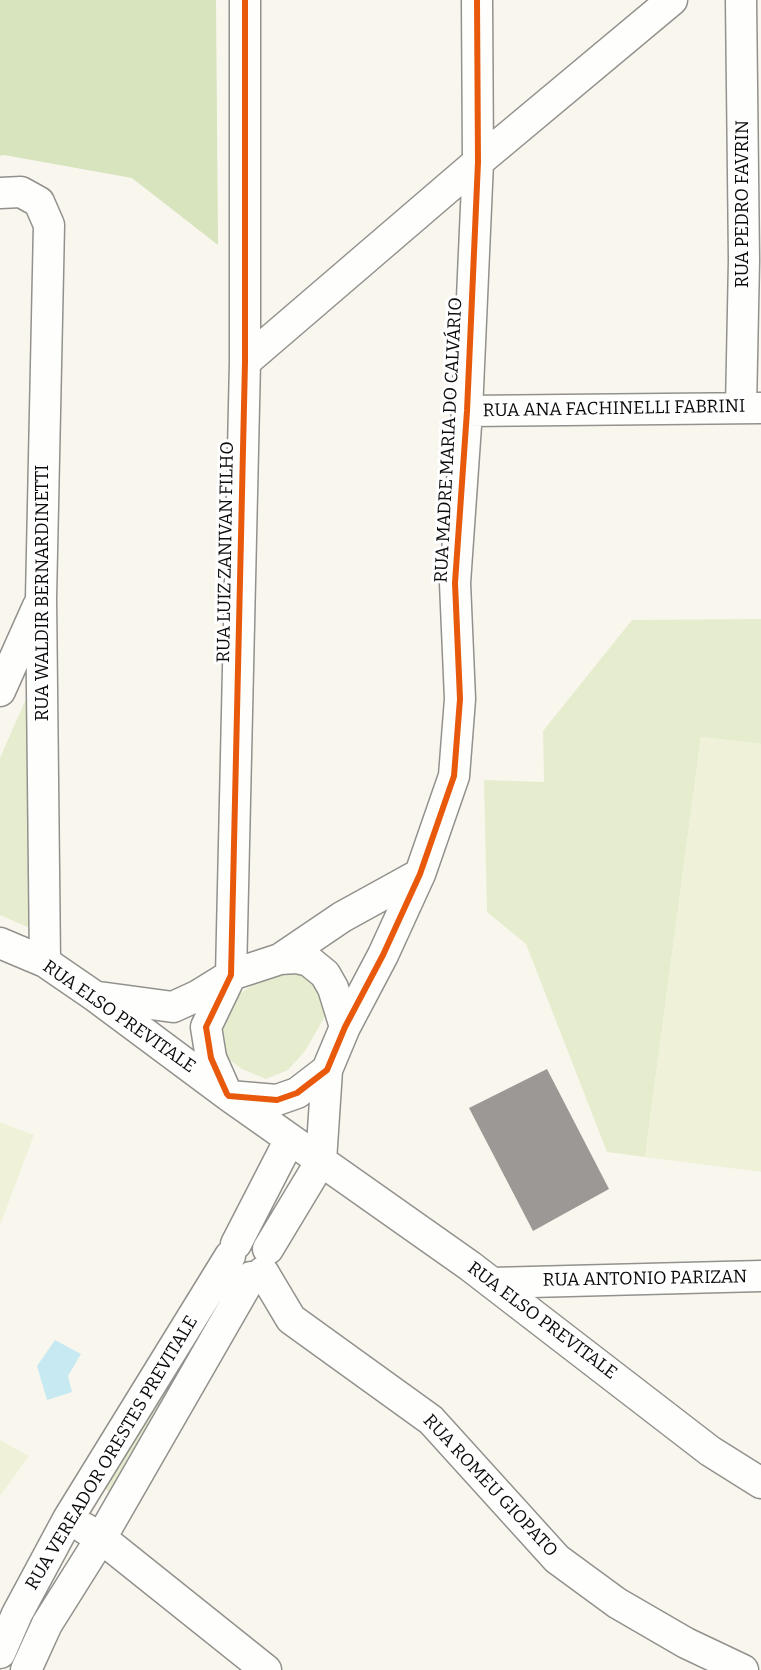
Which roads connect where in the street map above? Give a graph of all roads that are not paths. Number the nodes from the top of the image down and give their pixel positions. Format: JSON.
{"nodes":[{"id":1,"x":245,"y":0,"type":"edge"},
{"id":2,"x":477,"y":0,"type":"edge"},
{"id":3,"x":672,"y":0,"type":"edge"},
{"id":4,"x":741,"y":0,"type":"edge"},
{"id":5,"x":478,"y":162,"type":"junction"},
{"id":6,"x":0,"y":193,"type":"edge"},
{"id":7,"x":245,"y":362,"type":"junction"},
{"id":8,"x":751,"y":408,"type":"edge"},
{"id":9,"x":467,"y":411,"type":"junction"},
{"id":10,"x":41,"y":598,"type":"junction"},
{"id":11,"x":0,"y":691,"type":"edge"},
{"id":12,"x":420,"y":874,"type":"junction"},
{"id":13,"x":0,"y":943,"type":"edge"},
{"id":14,"x":280,"y":959,"type":"junction"},
{"id":15,"x":45,"y":962,"type":"junction"},
{"id":16,"x":231,"y":975,"type":"junction"},
{"id":17,"x":96,"y":997,"type":"junction"},
{"id":18,"x":345,"y":1027,"type":"junction"},
{"id":19,"x":327,"y":1070,"type":"junction"},
{"id":20,"x":228,"y":1095,"type":"junction"},
{"id":21,"x":290,"y":1139,"type":"junction"},
{"id":22,"x":321,"y":1161,"type":"junction"},
{"id":23,"x":233,"y":1250,"type":"junction"},
{"id":24,"x":260,"y":1266,"type":"junction"},
{"id":25,"x":761,"y":1276,"type":"edge"},
{"id":26,"x":492,"y":1283,"type":"junction"},
{"id":27,"x":761,"y":1483,"type":"edge"},
{"id":28,"x":68,"y":1519,"type":"junction"},
{"id":29,"x":101,"y":1538,"type":"junction"},
{"id":30,"x":0,"y":1653,"type":"edge"},
{"id":31,"x":26,"y":1670,"type":"edge"},
{"id":32,"x":266,"y":1670,"type":"edge"},
{"id":33,"x":743,"y":1670,"type":"edge"}],
"edges":[{"from":1,"to":7,"type":"street","name":"RUA LUIZ ZANIVAN FILHO"},
{"from":2,"to":5,"type":"street","name":"RUA MADRE MARIA DO CALVÁRIO"},
{"from":3,"to":5,"type":"street"},
{"from":4,"to":8,"type":"street","name":"RUA PEDRO FAVRIN"},
{"from":5,"to":7,"type":"street"},
{"from":5,"to":9,"type":"street","name":"RUA MADRE MARIA DO CALVÁRIO"},
{"from":6,"to":10,"type":"street","name":"RUA WALDIR BERNARDINETTI"},
{"from":7,"to":16,"type":"street","name":"RUA LUIZ ZANIVAN FILHO"},
{"from":8,"to":9,"type":"street","name":"RUA ANA FACHINELLI FABRINI"},
{"from":9,"to":12,"type":"street","name":"RUA MADRE MARIA DO CALVÁRIO"},
{"from":10,"to":11,"type":"street"},
{"from":10,"to":15,"type":"street","name":"RUA WALDIR BERNARDINETTI"},
{"from":12,"to":14,"type":"street"},
{"from":12,"to":18,"type":"street","name":"RUA MADRE MARIA DO CALVÁRIO"},
{"from":13,"to":15,"type":"street","name":"RUA ELSO PREVITALE"},
{"from":14,"to":16,"type":"street"},
{"from":14,"to":18,"type":"street"},
{"from":15,"to":17,"type":"street","name":"RUA ELSO PREVITALE"},
{"from":16,"to":17,"type":"street"},
{"from":16,"to":20,"type":"street","name":"RUA LUIZ ZANIVAN FILHO"},
{"from":17,"to":20,"type":"street","name":"RUA ELSO PREVITALE"},
{"from":18,"to":19,"type":"street","name":"RUA MADRE MARIA DO CALVÁRIO"},
{"from":19,"to":20,"type":"street","name":"RUA MADRE MARIA DO CALVÁRIO"},
{"from":19,"to":22,"type":"street"},
{"from":20,"to":21,"type":"street","name":"RUA ELSO PREVITALE"},
{"from":21,"to":22,"type":"street","name":"RUA ELSO PREVITALE"},
{"from":21,"to":23,"type":"street","name":"RUA VEREADOR ORESTES PREVITALE"},
{"from":22,"to":24,"type":"street","name":"RUA VEREADOR ORESTES PREVITALE"},
{"from":22,"to":26,"type":"street","name":"RUA ELSO PREVITALE"},
{"from":23,"to":24,"type":"street","name":"RUA ROMEU GIOPATO"},
{"from":23,"to":28,"type":"street","name":"RUA VEREADOR ORESTES PREVITALE"},
{"from":24,"to":29,"type":"street","name":"RUA VEREADOR ORESTES PREVITALE"},
{"from":24,"to":33,"type":"street","name":"RUA ROMEU GIOPATO"},
{"from":25,"to":26,"type":"street","name":"RUA ANTONIO PARIZAN"},
{"from":26,"to":27,"type":"street","name":"RUA ELSO PREVITALE"},
{"from":28,"to":29,"type":"street"},
{"from":28,"to":30,"type":"street","name":"RUA VEREADOR ORESTES PREVITALE"},
{"from":29,"to":31,"type":"street","name":"RUA VEREADOR ORESTES PREVITALE"},
{"from":29,"to":32,"type":"street"}]}
